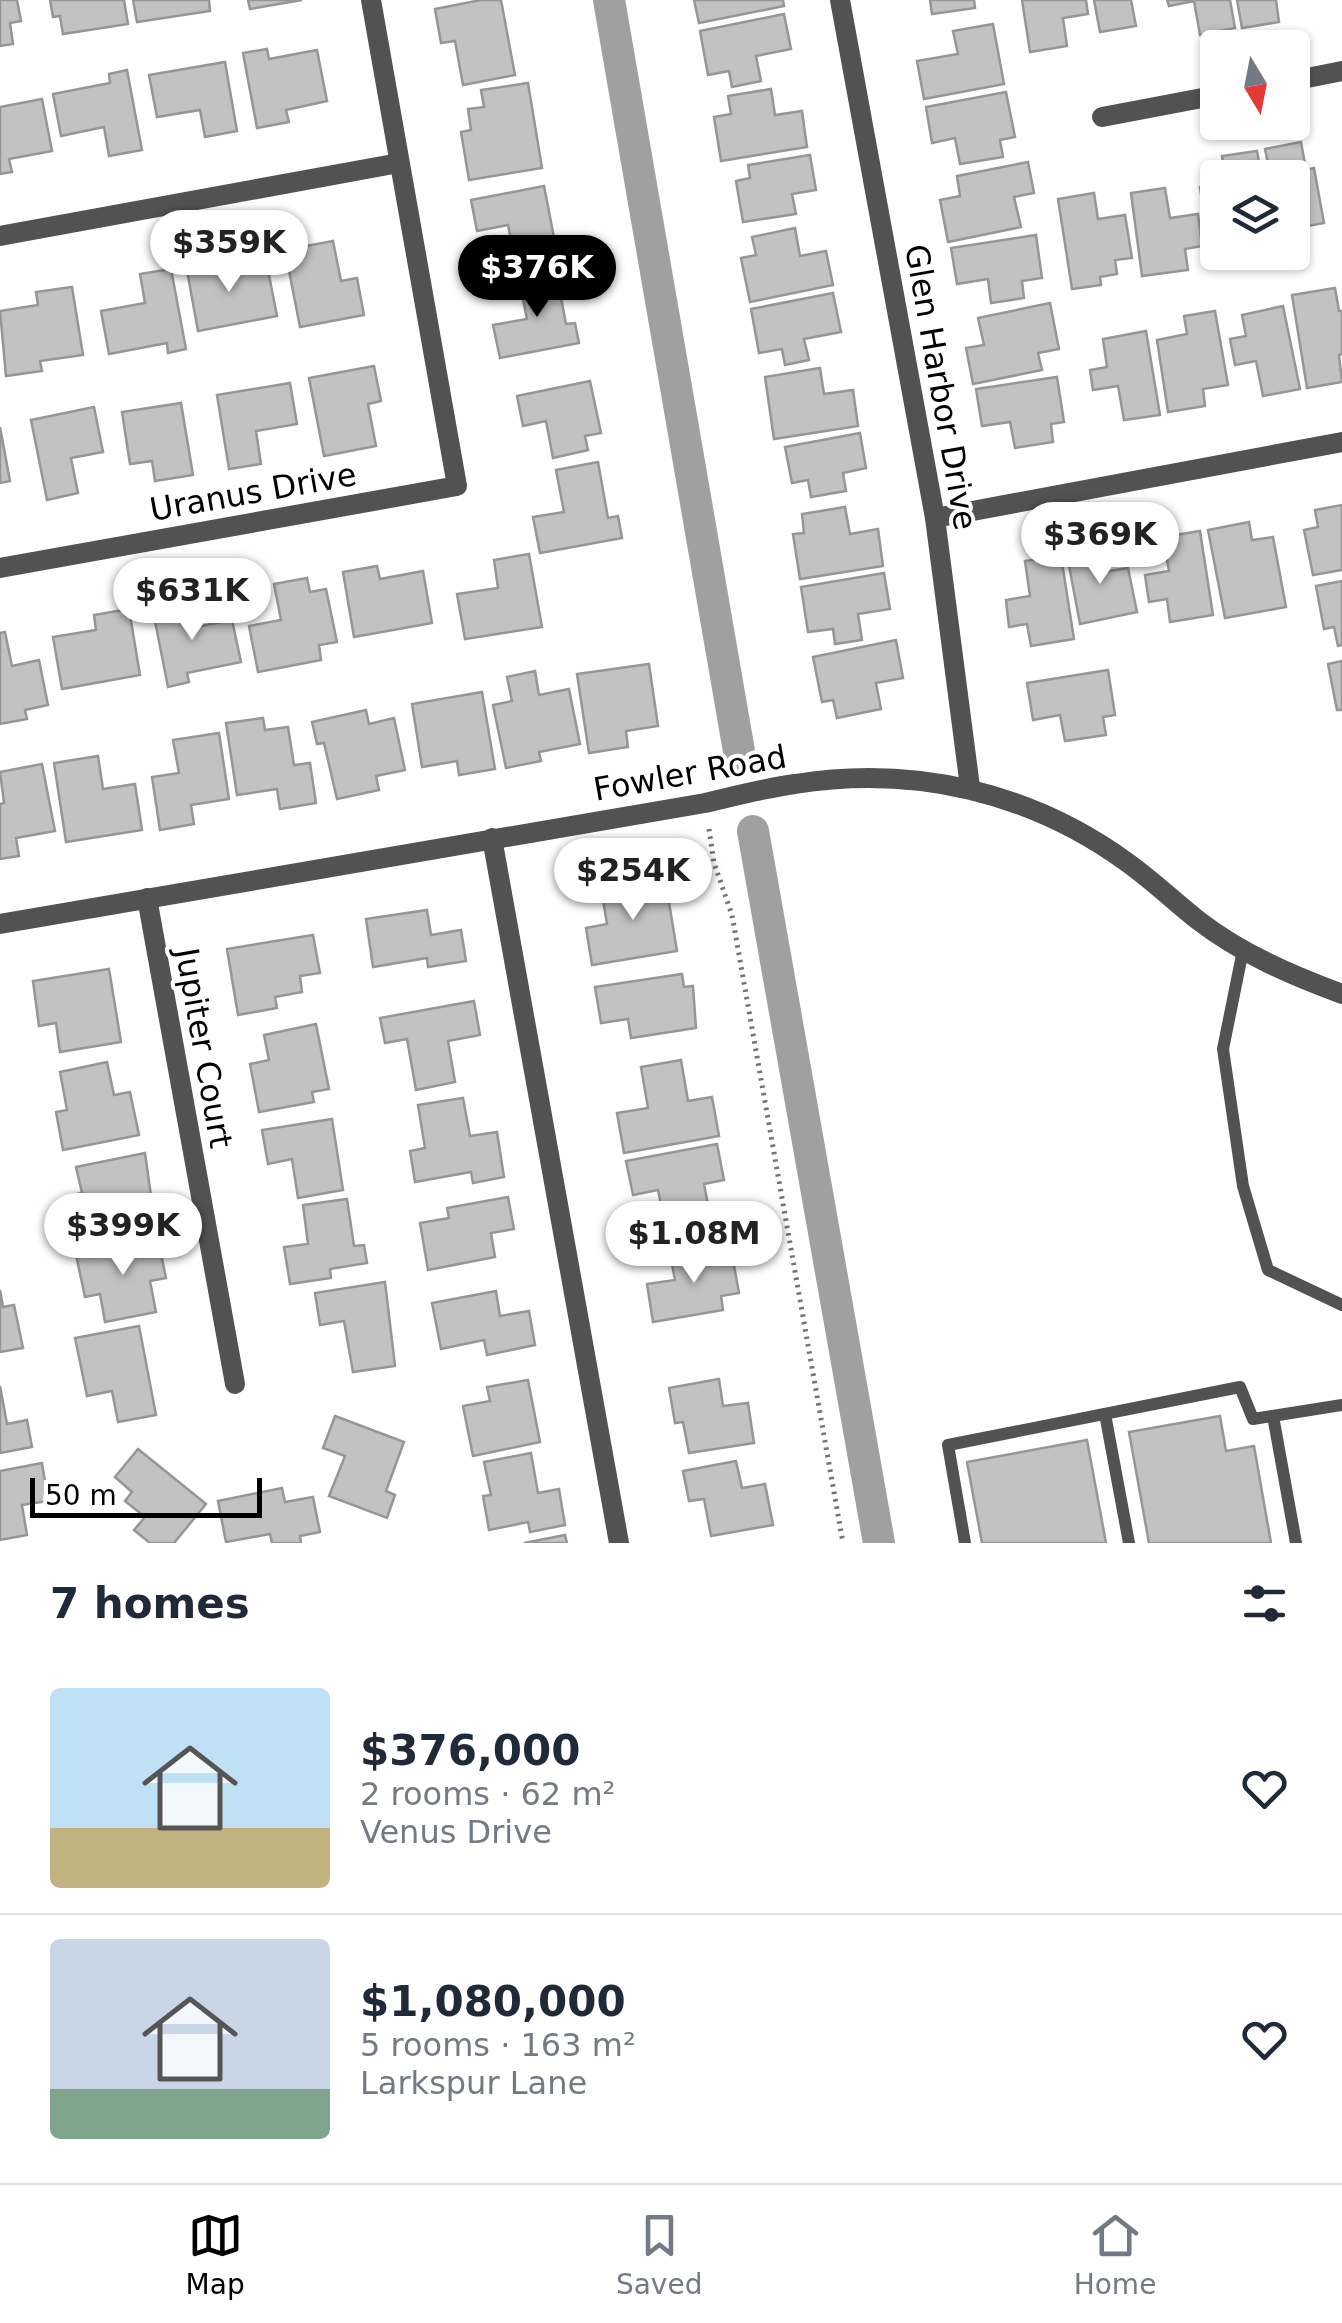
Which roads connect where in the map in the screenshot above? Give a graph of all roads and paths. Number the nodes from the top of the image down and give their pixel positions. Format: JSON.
{"nodes":[{"id":1,"x":371,"y":0,"type":"edge"},
{"id":2,"x":840,"y":0,"type":"edge"},
{"id":3,"x":1342,"y":71,"type":"edge"},
{"id":4,"x":1310,"y":77,"type":"edge"},
{"id":5,"x":1200,"y":98,"type":"edge"},
{"id":6,"x":1102,"y":117,"type":"dead end"},
{"id":7,"x":400,"y":163,"type":"junction"},
{"id":8,"x":0,"y":236,"type":"edge"},
{"id":9,"x":1342,"y":442,"type":"edge"},
{"id":10,"x":935,"y":518,"type":"junction"},
{"id":11,"x":0,"y":568,"type":"edge"},
{"id":12,"x":970,"y":787,"type":"junction"},
{"id":13,"x":705,"y":803,"type":"junction"},
{"id":14,"x":492,"y":838,"type":"junction"},
{"id":15,"x":147,"y":898,"type":"junction"},
{"id":16,"x":0,"y":924,"type":"edge"},
{"id":17,"x":1243,"y":950,"type":"junction"},
{"id":18,"x":1342,"y":994,"type":"edge"},
{"id":19,"x":1342,"y":1305,"type":"edge"},
{"id":20,"x":234,"y":1384,"type":"dead end"},
{"id":21,"x":1342,"y":1404,"type":"edge"},
{"id":22,"x":1106,"y":1414,"type":"junction"},
{"id":23,"x":1273,"y":1416,"type":"junction"},
{"id":24,"x":619,"y":1543,"type":"edge"},
{"id":25,"x":843,"y":1543,"type":"edge"},
{"id":26,"x":964,"y":1543,"type":"edge"},
{"id":27,"x":1129,"y":1543,"type":"edge"},
{"id":28,"x":1296,"y":1543,"type":"edge"}],
"edges":[{"from":1,"to":7,"type":"street"},
{"from":2,"to":10,"type":"street","name":"Glen Harbor Drive"},
{"from":3,"to":4,"type":"street"},
{"from":5,"to":6,"type":"street"},
{"from":7,"to":8,"type":"street"},
{"from":7,"to":11,"type":"street","name":"Uranus Drive"},
{"from":9,"to":10,"type":"street"},
{"from":10,"to":12,"type":"street","name":"Glen Harbor Drive"},
{"from":12,"to":13,"type":"street","name":"Fowler Road"},
{"from":12,"to":17,"type":"street","name":"Fowler Road"},
{"from":13,"to":14,"type":"street","name":"Fowler Road"},
{"from":13,"to":25,"type":"path"},
{"from":14,"to":15,"type":"street","name":"Fowler Road"},
{"from":14,"to":24,"type":"street"},
{"from":15,"to":16,"type":"street","name":"Fowler Road"},
{"from":15,"to":20,"type":"street","name":"Jupiter Court"},
{"from":17,"to":18,"type":"street","name":"Fowler Road"},
{"from":17,"to":19,"type":"lane"},
{"from":21,"to":23,"type":"lane"},
{"from":22,"to":23,"type":"lane"},
{"from":22,"to":26,"type":"lane"},
{"from":22,"to":27,"type":"lane"},
{"from":23,"to":28,"type":"lane"}]}
